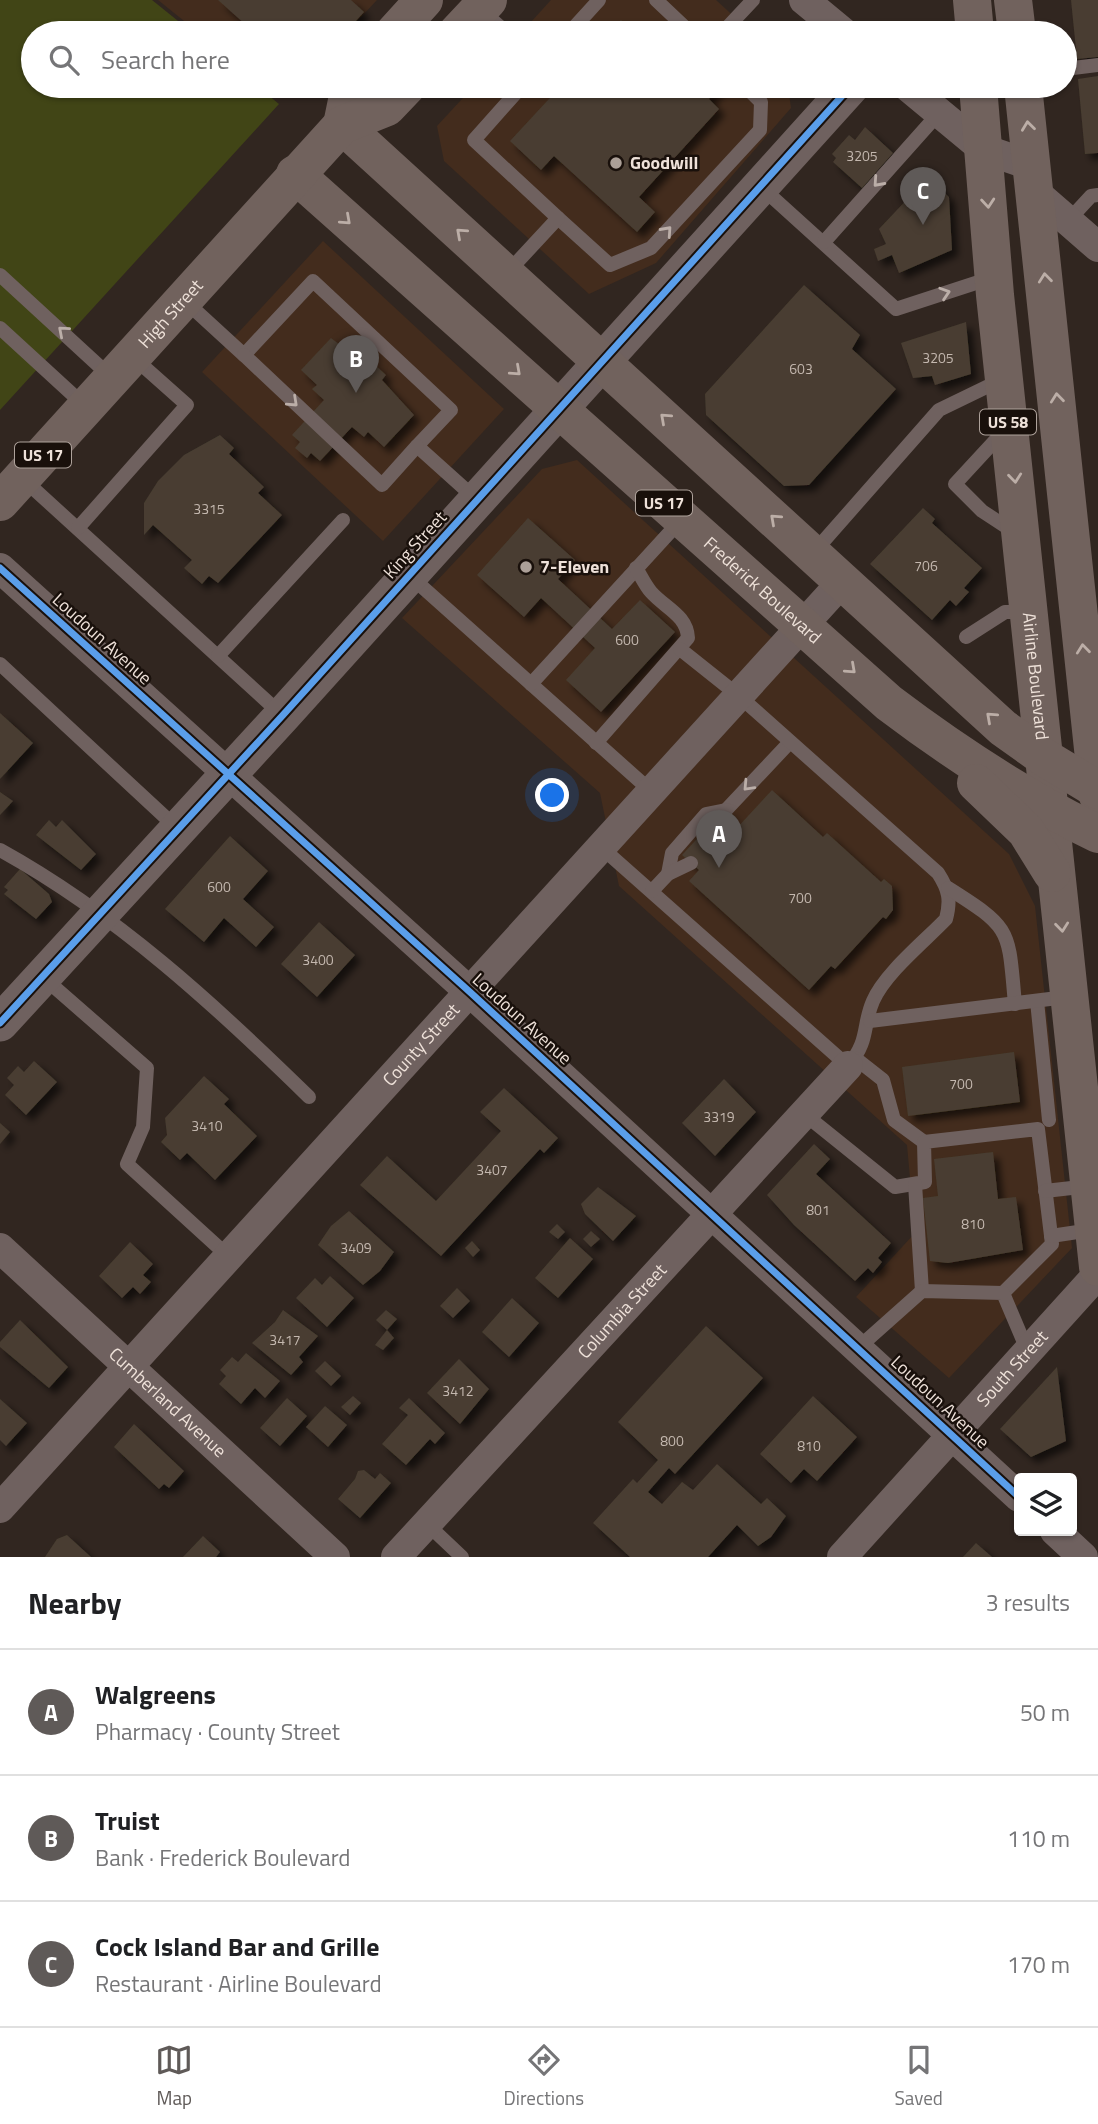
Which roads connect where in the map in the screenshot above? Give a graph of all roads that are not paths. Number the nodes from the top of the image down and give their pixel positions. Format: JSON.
{"nodes":[{"id":1,"x":599,"y":0,"type":"edge"},
{"id":2,"x":656,"y":0,"type":"edge"},
{"id":3,"x":753,"y":0,"type":"edge"},
{"id":4,"x":972,"y":0,"type":"edge"},
{"id":5,"x":1013,"y":0,"type":"edge"},
{"id":6,"x":422,"y":1,"type":"edge"},
{"id":7,"x":810,"y":2,"type":"edge"},
{"id":8,"x":404,"y":21,"type":"edge"},
{"id":9,"x":580,"y":21,"type":"edge"},
{"id":10,"x":678,"y":21,"type":"edge"},
{"id":11,"x":733,"y":21,"type":"edge"},
{"id":12,"x":831,"y":21,"type":"edge"},
{"id":13,"x":974,"y":21,"type":"edge"},
{"id":14,"x":1016,"y":21,"type":"edge"},
{"id":15,"x":1098,"y":65,"type":"edge"},
{"id":16,"x":1077,"y":68,"type":"edge"},
{"id":17,"x":348,"y":98,"type":"edge"},
{"id":18,"x":396,"y":98,"type":"edge"},
{"id":19,"x":511,"y":98,"type":"edge"},
{"id":20,"x":757,"y":98,"type":"edge"},
{"id":21,"x":840,"y":98,"type":"edge"},
{"id":22,"x":921,"y":98,"type":"edge"},
{"id":23,"x":979,"y":98,"type":"edge"},
{"id":24,"x":1024,"y":98,"type":"edge"},
{"id":25,"x":939,"y":113,"type":"junction"},
{"id":26,"x":342,"y":125,"type":"junction"},
{"id":27,"x":983,"y":149,"type":"junction"},
{"id":28,"x":295,"y":174,"type":"junction"},
{"id":29,"x":1034,"y":180,"type":"junction"},
{"id":30,"x":761,"y":187,"type":"junction"},
{"id":31,"x":1098,"y":195,"type":"edge"},
{"id":32,"x":558,"y":218,"type":"junction"},
{"id":33,"x":1068,"y":221,"type":"junction"},
{"id":34,"x":824,"y":242,"type":"junction"},
{"id":35,"x":1098,"y":247,"type":"edge"},
{"id":36,"x":506,"y":274,"type":"junction"},
{"id":37,"x":0,"y":275,"type":"edge"},
{"id":38,"x":994,"y":277,"type":"junction"},
{"id":39,"x":183,"y":298,"type":"junction"},
{"id":40,"x":0,"y":328,"type":"edge"},
{"id":41,"x":244,"y":355,"type":"junction"},
{"id":42,"x":603,"y":362,"type":"junction"},
{"id":43,"x":122,"y":367,"type":"junction"},
{"id":44,"x":1004,"y":379,"type":"junction"},
{"id":45,"x":86,"y":408,"type":"junction"},
{"id":46,"x":559,"y":410,"type":"junction"},
{"id":47,"x":1009,"y":425,"type":"junction"},
{"id":48,"x":417,"y":446,"type":"junction"},
{"id":49,"x":11,"y":490,"type":"edge"},
{"id":50,"x":477,"y":500,"type":"junction"},
{"id":51,"x":682,"y":519,"type":"junction"},
{"id":52,"x":343,"y":520,"type":"dead end"},
{"id":53,"x":78,"y":528,"type":"junction"},
{"id":54,"x":1021,"y":536,"type":"junction"},
{"id":55,"x":813,"y":554,"type":"junction"},
{"id":56,"x":0,"y":568,"type":"edge"},
{"id":57,"x":636,"y":568,"type":"junction"},
{"id":58,"x":409,"y":576,"type":"junction"},
{"id":59,"x":843,"y":581,"type":"junction"},
{"id":60,"x":1029,"y":612,"type":"junction"},
{"id":61,"x":803,"y":626,"type":"junction"},
{"id":62,"x":966,"y":637,"type":"dead end"},
{"id":63,"x":680,"y":649,"type":"junction"},
{"id":64,"x":218,"y":656,"type":"junction"},
{"id":65,"x":0,"y":664,"type":"edge"},
{"id":66,"x":531,"y":684,"type":"junction"},
{"id":67,"x":739,"y":696,"type":"junction"},
{"id":68,"x":283,"y":715,"type":"junction"},
{"id":69,"x":1094,"y":717,"type":"edge"},
{"id":70,"x":923,"y":729,"type":"junction"},
{"id":71,"x":790,"y":742,"type":"junction"},
{"id":72,"x":596,"y":743,"type":"junction"},
{"id":73,"x":1045,"y":758,"type":"junction"},
{"id":74,"x":228,"y":774,"type":"junction"},
{"id":75,"x":1098,"y":790,"type":"edge"},
{"id":76,"x":652,"y":792,"type":"junction"},
{"id":77,"x":1098,"y":796,"type":"edge"},
{"id":78,"x":726,"y":810,"type":"junction"},
{"id":79,"x":1050,"y":810,"type":"junction"},
{"id":80,"x":178,"y":828,"type":"junction"},
{"id":81,"x":1098,"y":834,"type":"edge"},
{"id":82,"x":715,"y":836,"type":"dead end"},
{"id":83,"x":602,"y":848,"type":"junction"},
{"id":84,"x":0,"y":850,"type":"edge"},
{"id":85,"x":691,"y":863,"type":"dead end"},
{"id":86,"x":668,"y":874,"type":"junction"},
{"id":87,"x":1058,"y":882,"type":"junction"},
{"id":88,"x":948,"y":888,"type":"junction"},
{"id":89,"x":652,"y":891,"type":"junction"},
{"id":90,"x":100,"y":914,"type":"junction"},
{"id":91,"x":43,"y":977,"type":"junction"},
{"id":92,"x":471,"y":993,"type":"junction"},
{"id":93,"x":1053,"y":999,"type":"junction"},
{"id":94,"x":1015,"y":1004,"type":"junction"},
{"id":95,"x":870,"y":1021,"type":"junction"},
{"id":96,"x":0,"y":1023,"type":"edge"},
{"id":97,"x":851,"y":1062,"type":"junction"},
{"id":98,"x":309,"y":1097,"type":"dead end"},
{"id":99,"x":803,"y":1113,"type":"junction"},
{"id":100,"x":1060,"y":1117,"type":"junction"},
{"id":101,"x":924,"y":1142,"type":"junction"},
{"id":102,"x":915,"y":1185,"type":"junction"},
{"id":103,"x":1090,"y":1186,"type":"junction"},
{"id":104,"x":1045,"y":1191,"type":"junction"},
{"id":105,"x":710,"y":1212,"type":"junction"},
{"id":106,"x":1094,"y":1230,"type":"junction"},
{"id":107,"x":1051,"y":1236,"type":"junction"},
{"id":108,"x":0,"y":1248,"type":"edge"},
{"id":109,"x":229,"y":1257,"type":"junction"},
{"id":110,"x":1098,"y":1267,"type":"edge"},
{"id":111,"x":1098,"y":1274,"type":"edge"},
{"id":112,"x":922,"y":1292,"type":"junction"},
{"id":113,"x":1003,"y":1293,"type":"junction"},
{"id":114,"x":858,"y":1348,"type":"junction"},
{"id":115,"x":1028,"y":1352,"type":"junction"},
{"id":116,"x":129,"y":1367,"type":"junction"},
{"id":117,"x":952,"y":1435,"type":"junction"},
{"id":118,"x":1014,"y":1492,"type":"edge"},
{"id":119,"x":0,"y":1508,"type":"edge"},
{"id":120,"x":426,"y":1524,"type":"junction"},
{"id":121,"x":1060,"y":1536,"type":"edge"},
{"id":122,"x":335,"y":1557,"type":"edge"},
{"id":123,"x":396,"y":1557,"type":"edge"},
{"id":124,"x":462,"y":1557,"type":"edge"},
{"id":125,"x":842,"y":1557,"type":"edge"},
{"id":126,"x":1083,"y":1557,"type":"edge"}],
"edges":[{"from":1,"to":9,"type":"lane"},
{"from":2,"to":10,"type":"lane"},
{"from":3,"to":11,"type":"lane"},
{"from":4,"to":13,"type":"main road"},
{"from":5,"to":14,"type":"main road"},
{"from":6,"to":8,"type":"main road"},
{"from":7,"to":12,"type":"street"},
{"from":15,"to":16,"type":"lane"},
{"from":17,"to":26,"type":"main road"},
{"from":18,"to":26,"type":"main road","name":"High Street"},
{"from":19,"to":32,"type":"lane"},
{"from":32,"to":20,"type":"lane","one_way":true},
{"from":21,"to":30,"type":"street","name":"King Street"},
{"from":22,"to":25,"type":"street"},
{"from":23,"to":27,"type":"main road","name":"Airline Boulevard","number":"US 58"},
{"from":29,"to":24,"type":"main road","number":"US 58","one_way":true},
{"from":25,"to":27,"type":"street"},
{"from":25,"to":34,"type":"lane","one_way":true},
{"from":26,"to":28,"type":"main road","name":"High Street","number":"US 17"},
{"from":36,"to":26,"type":"main road","one_way":true},
{"from":27,"to":29,"type":"street"},
{"from":27,"to":38,"type":"main road","name":"Airline Boulevard","number":"US 58","one_way":true},
{"from":28,"to":39,"type":"main road","name":"High Street","number":"US 17"},
{"from":28,"to":46,"type":"main road","name":"Frederick Boulevard","number":"US 17","one_way":true},
{"from":29,"to":33,"type":"street"},
{"from":69,"to":29,"type":"main road","number":"US 58","one_way":true},
{"from":30,"to":34,"type":"lane"},
{"from":30,"to":42,"type":"street","name":"King Street"},
{"from":31,"to":33,"type":"lane"},
{"from":32,"to":36,"type":"lane"},
{"from":33,"to":35,"type":"street"},
{"from":34,"to":38,"type":"lane","one_way":true},
{"from":36,"to":42,"type":"main road"},
{"from":43,"to":37,"type":"lane","one_way":true},
{"from":38,"to":44,"type":"main road","name":"Airline Boulevard","number":"US 58"},
{"from":39,"to":41,"type":"lane"},
{"from":39,"to":43,"type":"main road","name":"High Street","number":"US 17"},
{"from":40,"to":45,"type":"lane"},
{"from":41,"to":48,"type":"lane","one_way":true},
{"from":41,"to":48,"type":"lane"},
{"from":42,"to":46,"type":"street","name":"King Street"},
{"from":55,"to":42,"type":"main road","one_way":true},
{"from":43,"to":45,"type":"main road","name":"High Street","number":"US 17"},
{"from":43,"to":53,"type":"lane"},
{"from":44,"to":47,"type":"main road","name":"Airline Boulevard","number":"US 58"},
{"from":44,"to":55,"type":"lane"},
{"from":45,"to":49,"type":"main road","name":"High Street","number":"US 17"},
{"from":46,"to":50,"type":"street","name":"King Street"},
{"from":46,"to":51,"type":"main road","name":"Frederick Boulevard","number":"US 17"},
{"from":47,"to":54,"type":"main road","name":"Airline Boulevard","number":"US 58","one_way":true},
{"from":47,"to":54,"type":"lane"},
{"from":48,"to":50,"type":"lane"},
{"from":49,"to":53,"type":"lane"},
{"from":50,"to":58,"type":"street","name":"King Street"},
{"from":51,"to":57,"type":"lane"},
{"from":51,"to":61,"type":"main road","name":"Frederick Boulevard","number":"US 17"},
{"from":52,"to":64,"type":"lane"},
{"from":53,"to":64,"type":"lane"},
{"from":54,"to":60,"type":"main road","name":"Airline Boulevard","number":"US 58"},
{"from":55,"to":59,"type":"main road"},
{"from":56,"to":74,"type":"street","name":"Loudoun Avenue"},
{"from":57,"to":63,"type":"lane"},
{"from":57,"to":66,"type":"lane"},
{"from":58,"to":66,"type":"lane"},
{"from":58,"to":68,"type":"street","name":"King Street"},
{"from":59,"to":61,"type":"street","name":"County Street"},
{"from":73,"to":59,"type":"main road","one_way":true},
{"from":60,"to":62,"type":"lane"},
{"from":60,"to":73,"type":"main road","name":"Airline Boulevard","number":"US 58"},
{"from":61,"to":67,"type":"street","name":"County Street"},
{"from":61,"to":70,"type":"main road","name":"Frederick Boulevard","number":"US 17","one_way":true},
{"from":63,"to":67,"type":"lane"},
{"from":63,"to":72,"type":"lane"},
{"from":64,"to":68,"type":"lane"},
{"from":65,"to":80,"type":"lane"},
{"from":66,"to":72,"type":"lane"},
{"from":67,"to":71,"type":"lane"},
{"from":67,"to":76,"type":"street","name":"County Street"},
{"from":68,"to":74,"type":"street","name":"King Street"},
{"from":69,"to":75,"type":"main road","number":"US 58"},
{"from":70,"to":79,"type":"main road","name":"Frederick Boulevard","number":"US 17"},
{"from":70,"to":87,"type":"main road"},
{"from":71,"to":78,"type":"lane","one_way":true},
{"from":71,"to":88,"type":"lane"},
{"from":72,"to":76,"type":"lane"},
{"from":73,"to":75,"type":"main road"},
{"from":73,"to":79,"type":"main road","name":"Airline Boulevard","number":"US 58"},
{"from":74,"to":80,"type":"street","name":"King Street"},
{"from":74,"to":92,"type":"street","name":"Loudoun Avenue"},
{"from":75,"to":77,"type":"main road","number":"US 58"},
{"from":76,"to":83,"type":"street","name":"County Street"},
{"from":78,"to":82,"type":"lane"},
{"from":78,"to":86,"type":"lane"},
{"from":79,"to":81,"type":"main road","name":"Frederick Boulevard","number":"US 17"},
{"from":79,"to":87,"type":"main road","name":"Airline Boulevard","number":"US 58"},
{"from":80,"to":90,"type":"street","name":"King Street"},
{"from":83,"to":89,"type":"lane"},
{"from":83,"to":92,"type":"street","name":"County Street"},
{"from":84,"to":90,"type":"lane"},
{"from":85,"to":86,"type":"lane"},
{"from":86,"to":89,"type":"lane"},
{"from":87,"to":93,"type":"main road","name":"Airline Boulevard","number":"US 58","one_way":true},
{"from":88,"to":94,"type":"lane"},
{"from":88,"to":95,"type":"lane"},
{"from":89,"to":97,"type":"lane"},
{"from":90,"to":91,"type":"street","name":"King Street"},
{"from":90,"to":98,"type":"lane"},
{"from":91,"to":96,"type":"street","name":"King Street"},
{"from":91,"to":109,"type":"lane"},
{"from":92,"to":105,"type":"street","name":"Loudoun Avenue"},
{"from":92,"to":109,"type":"street","name":"County Street"},
{"from":93,"to":94,"type":"lane"},
{"from":93,"to":100,"type":"main road","name":"Airline Boulevard","number":"US 58"},
{"from":94,"to":95,"type":"lane"},
{"from":95,"to":97,"type":"lane"},
{"from":97,"to":99,"type":"street","name":"Columbia Street"},
{"from":97,"to":101,"type":"lane"},
{"from":99,"to":102,"type":"lane"},
{"from":99,"to":105,"type":"street","name":"Columbia Street"},
{"from":100,"to":101,"type":"lane"},
{"from":100,"to":103,"type":"main road","name":"Airline Boulevard","number":"US 58"},
{"from":100,"to":104,"type":"lane"},
{"from":101,"to":102,"type":"lane"},
{"from":102,"to":112,"type":"lane"},
{"from":103,"to":104,"type":"lane"},
{"from":103,"to":106,"type":"main road","name":"Airline Boulevard","number":"US 58"},
{"from":104,"to":107,"type":"lane"},
{"from":105,"to":114,"type":"street","name":"Loudoun Avenue"},
{"from":105,"to":120,"type":"street","name":"Columbia Street"},
{"from":106,"to":107,"type":"lane"},
{"from":106,"to":110,"type":"main road","name":"Airline Boulevard","number":"US 58"},
{"from":107,"to":113,"type":"lane"},
{"from":108,"to":116,"type":"street","name":"Cumberland Avenue"},
{"from":109,"to":116,"type":"street","name":"County Street"},
{"from":111,"to":115,"type":"street","name":"South Street"},
{"from":112,"to":113,"type":"lane"},
{"from":112,"to":114,"type":"lane"},
{"from":113,"to":115,"type":"lane"},
{"from":114,"to":117,"type":"street","name":"Loudoun Avenue"},
{"from":115,"to":117,"type":"street","name":"South Street"},
{"from":116,"to":119,"type":"street","name":"County Street"},
{"from":116,"to":122,"type":"street","name":"Cumberland Avenue"},
{"from":117,"to":118,"type":"street","name":"Loudoun Avenue"},
{"from":117,"to":125,"type":"street","name":"South Street"},
{"from":120,"to":123,"type":"street","name":"Columbia Street"},
{"from":120,"to":124,"type":"lane"},
{"from":121,"to":126,"type":"street"}]}
